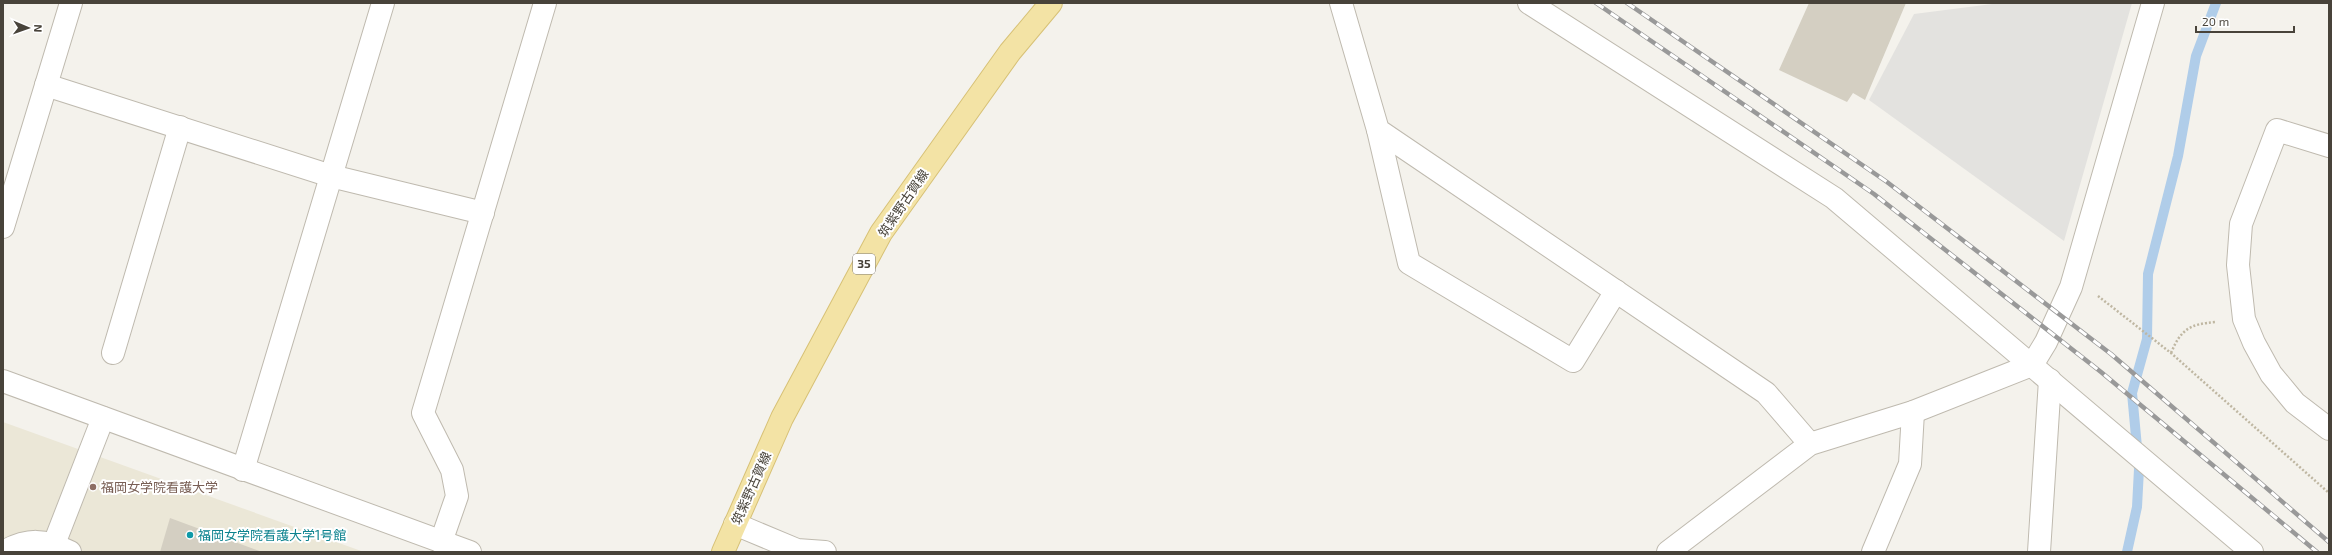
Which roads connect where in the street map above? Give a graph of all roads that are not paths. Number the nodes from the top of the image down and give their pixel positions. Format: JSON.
{"nodes":[{"id":1,"x":71,"y":3,"type":"edge"},
{"id":2,"x":383,"y":3,"type":"edge"},
{"id":3,"x":545,"y":3,"type":"edge"},
{"id":4,"x":1051,"y":3,"type":"edge"},
{"id":5,"x":1341,"y":3,"type":"edge"},
{"id":6,"x":1529,"y":3,"type":"edge"},
{"id":7,"x":2153,"y":3,"type":"edge"},
{"id":8,"x":46,"y":85,"type":"junction"},
{"id":9,"x":180,"y":127,"type":"junction"},
{"id":10,"x":1378,"y":130,"type":"junction"},
{"id":11,"x":2329,"y":146,"type":"edge"},
{"id":12,"x":332,"y":176,"type":"junction"},
{"id":13,"x":483,"y":213,"type":"junction"},
{"id":14,"x":3,"y":227,"type":"edge"},
{"id":15,"x":1616,"y":291,"type":"junction"},
{"id":16,"x":113,"y":353,"type":"dead end"},
{"id":17,"x":2032,"y":365,"type":"junction"},
{"id":18,"x":2050,"y":380,"type":"junction"},
{"id":19,"x":3,"y":381,"type":"edge"},
{"id":20,"x":1913,"y":412,"type":"junction"},
{"id":21,"x":103,"y":418,"type":"junction"},
{"id":22,"x":2329,"y":429,"type":"edge"},
{"id":23,"x":1810,"y":444,"type":"junction"},
{"id":24,"x":243,"y":470,"type":"junction"},
{"id":25,"x":735,"y":524,"type":"junction"},
{"id":26,"x":441,"y":542,"type":"junction"},
{"id":27,"x":62,"y":548,"type":"edge"},
{"id":28,"x":3,"y":552,"type":"edge"},
{"id":29,"x":470,"y":552,"type":"edge"},
{"id":30,"x":723,"y":552,"type":"edge"},
{"id":31,"x":825,"y":552,"type":"edge"},
{"id":32,"x":1668,"y":552,"type":"edge"},
{"id":33,"x":1873,"y":552,"type":"edge"},
{"id":34,"x":2039,"y":552,"type":"edge"},
{"id":35,"x":2252,"y":552,"type":"edge"}],
"edges":[{"from":1,"to":8,"type":"street"},
{"from":2,"to":12,"type":"street"},
{"from":3,"to":13,"type":"street"},
{"from":4,"to":25,"type":"main road","name":"筑紫野古賀線","number":"35"},
{"from":5,"to":10,"type":"street"},
{"from":6,"to":17,"type":"street"},
{"from":7,"to":17,"type":"street"},
{"from":8,"to":9,"type":"street"},
{"from":8,"to":14,"type":"street"},
{"from":9,"to":12,"type":"street"},
{"from":9,"to":16,"type":"street"},
{"from":10,"to":15,"type":"street"},
{"from":10,"to":15,"type":"street"},
{"from":11,"to":22,"type":"street"},
{"from":12,"to":13,"type":"street"},
{"from":12,"to":24,"type":"street"},
{"from":13,"to":26,"type":"street"},
{"from":15,"to":23,"type":"street"},
{"from":17,"to":18,"type":"street"},
{"from":17,"to":20,"type":"street"},
{"from":18,"to":34,"type":"street"},
{"from":18,"to":35,"type":"street"},
{"from":19,"to":21,"type":"street"},
{"from":20,"to":23,"type":"street"},
{"from":20,"to":33,"type":"street"},
{"from":21,"to":24,"type":"street"},
{"from":21,"to":27,"type":"street"},
{"from":23,"to":32,"type":"street"},
{"from":24,"to":26,"type":"street"},
{"from":25,"to":30,"type":"main road","name":"筑紫野古賀線","number":"35"},
{"from":25,"to":31,"type":"street"},
{"from":26,"to":29,"type":"street"},
{"from":27,"to":28,"type":"street"}]}
